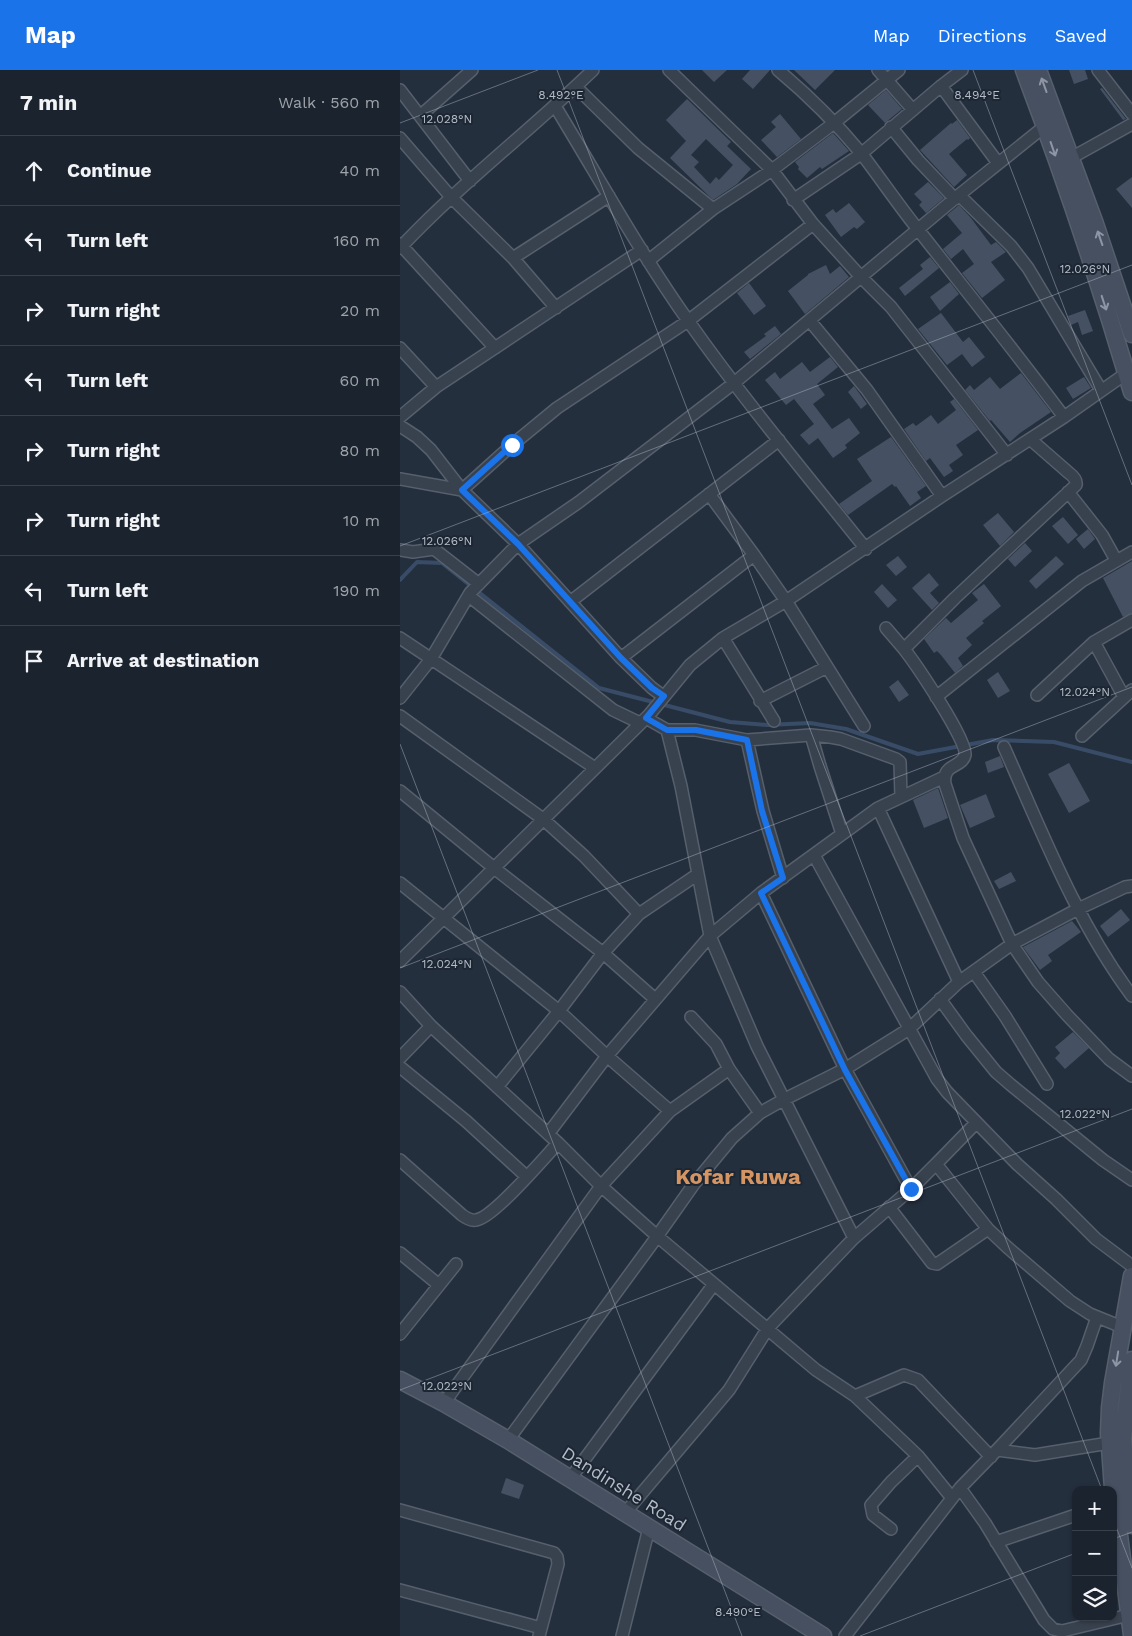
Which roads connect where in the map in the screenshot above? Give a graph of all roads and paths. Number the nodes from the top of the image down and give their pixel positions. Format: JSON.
{"nodes":[{"id":1,"x":472,"y":70,"type":"edge"},
{"id":2,"x":593,"y":70,"type":"edge"},
{"id":3,"x":668,"y":70,"type":"edge"},
{"id":4,"x":778,"y":70,"type":"edge"},
{"id":5,"x":878,"y":70,"type":"edge"},
{"id":6,"x":899,"y":70,"type":"edge"},
{"id":7,"x":962,"y":70,"type":"edge"},
{"id":8,"x":1024,"y":70,"type":"edge"},
{"id":9,"x":1038,"y":70,"type":"edge"},
{"id":10,"x":1098,"y":70,"type":"edge"},
{"id":11,"x":887,"y":80,"type":"junction"},
{"id":12,"x":576,"y":86,"type":"junction"},
{"id":13,"x":941,"y":86,"type":"junction"},
{"id":14,"x":400,"y":90,"type":"edge"},
{"id":15,"x":555,"y":106,"type":"junction"},
{"id":16,"x":913,"y":110,"type":"junction"},
{"id":17,"x":1132,"y":114,"type":"edge"},
{"id":18,"x":420,"y":116,"type":"junction"},
{"id":19,"x":834,"y":123,"type":"junction"},
{"id":20,"x":1132,"y":124,"type":"edge"},
{"id":21,"x":1045,"y":126,"type":"junction"},
{"id":22,"x":891,"y":127,"type":"junction"},
{"id":23,"x":400,"y":138,"type":"edge"},
{"id":24,"x":861,"y":154,"type":"junction"},
{"id":25,"x":1071,"y":158,"type":"junction"},
{"id":26,"x":998,"y":163,"type":"junction"},
{"id":27,"x":772,"y":170,"type":"junction"},
{"id":28,"x":470,"y":181,"type":"junction"},
{"id":29,"x":609,"y":196,"type":"junction"},
{"id":30,"x":451,"y":197,"type":"junction"},
{"id":31,"x":957,"y":197,"type":"junction"},
{"id":32,"x":793,"y":200,"type":"junction"},
{"id":33,"x":713,"y":209,"type":"junction"},
{"id":34,"x":812,"y":224,"type":"junction"},
{"id":35,"x":918,"y":230,"type":"junction"},
{"id":36,"x":401,"y":246,"type":"edge"},
{"id":37,"x":642,"y":250,"type":"junction"},
{"id":38,"x":513,"y":258,"type":"junction"},
{"id":39,"x":648,"y":261,"type":"junction"},
{"id":40,"x":861,"y":277,"type":"junction"},
{"id":41,"x":556,"y":308,"type":"junction"},
{"id":42,"x":688,"y":321,"type":"junction"},
{"id":43,"x":810,"y":321,"type":"junction"},
{"id":44,"x":1132,"y":334,"type":"edge"},
{"id":45,"x":400,"y":348,"type":"edge"},
{"id":46,"x":495,"y":348,"type":"junction"},
{"id":47,"x":1129,"y":371,"type":"edge"},
{"id":48,"x":734,"y":384,"type":"junction"},
{"id":49,"x":436,"y":387,"type":"junction"},
{"id":50,"x":1102,"y":390,"type":"junction"},
{"id":51,"x":1132,"y":392,"type":"edge"},
{"id":52,"x":400,"y":417,"type":"edge"},
{"id":53,"x":1064,"y":417,"type":"junction"},
{"id":54,"x":400,"y":426,"type":"edge"},
{"id":55,"x":1030,"y":439,"type":"junction"},
{"id":56,"x":779,"y":440,"type":"junction"},
{"id":57,"x":1007,"y":455,"type":"junction"},
{"id":58,"x":400,"y":479,"type":"edge"},
{"id":59,"x":462,"y":490,"type":"junction"},
{"id":60,"x":1068,"y":492,"type":"junction"},
{"id":61,"x":709,"y":494,"type":"junction"},
{"id":62,"x":942,"y":496,"type":"junction"},
{"id":63,"x":518,"y":544,"type":"junction"},
{"id":64,"x":866,"y":548,"type":"junction"},
{"id":65,"x":400,"y":550,"type":"edge"},
{"id":66,"x":1132,"y":552,"type":"edge"},
{"id":67,"x":754,"y":555,"type":"junction"},
{"id":68,"x":1116,"y":560,"type":"junction"},
{"id":69,"x":474,"y":590,"type":"junction"},
{"id":70,"x":570,"y":602,"type":"junction"},
{"id":71,"x":786,"y":602,"type":"junction"},
{"id":72,"x":1132,"y":620,"type":"edge"},
{"id":73,"x":886,"y":628,"type":"dead end"},
{"id":74,"x":400,"y":638,"type":"edge"},
{"id":75,"x":723,"y":638,"type":"junction"},
{"id":76,"x":1094,"y":642,"type":"junction"},
{"id":77,"x":904,"y":649,"type":"junction"},
{"id":78,"x":621,"y":658,"type":"junction"},
{"id":79,"x":431,"y":659,"type":"junction"},
{"id":80,"x":827,"y":667,"type":"junction"},
{"id":81,"x":1128,"y":693,"type":"edge"},
{"id":82,"x":1037,"y":695,"type":"dead end"},
{"id":83,"x":936,"y":696,"type":"junction"},
{"id":84,"x":663,"y":697,"type":"junction"},
{"id":85,"x":400,"y":698,"type":"edge"},
{"id":86,"x":760,"y":700,"type":"junction"},
{"id":87,"x":400,"y":716,"type":"edge"},
{"id":88,"x":645,"y":719,"type":"junction"},
{"id":89,"x":774,"y":721,"type":"dead end"},
{"id":90,"x":864,"y":726,"type":"dead end"},
{"id":91,"x":667,"y":730,"type":"junction"},
{"id":92,"x":812,"y":735,"type":"junction"},
{"id":93,"x":1082,"y":736,"type":"dead end"},
{"id":94,"x":747,"y":740,"type":"junction"},
{"id":95,"x":1004,"y":747,"type":"dead end"},
{"id":96,"x":595,"y":768,"type":"junction"},
{"id":97,"x":944,"y":776,"type":"junction"},
{"id":98,"x":400,"y":791,"type":"edge"},
{"id":99,"x":901,"y":797,"type":"junction"},
{"id":100,"x":878,"y":808,"type":"junction"},
{"id":101,"x":543,"y":819,"type":"junction"},
{"id":102,"x":842,"y":834,"type":"junction"},
{"id":103,"x":814,"y":855,"type":"junction"},
{"id":104,"x":494,"y":868,"type":"junction"},
{"id":105,"x":698,"y":874,"type":"junction"},
{"id":106,"x":783,"y":878,"type":"junction"},
{"id":107,"x":400,"y":882,"type":"edge"},
{"id":108,"x":1132,"y":886,"type":"edge"},
{"id":109,"x":761,"y":893,"type":"junction"},
{"id":110,"x":1078,"y":909,"type":"junction"},
{"id":111,"x":639,"y":914,"type":"junction"},
{"id":112,"x":444,"y":917,"type":"junction"},
{"id":113,"x":710,"y":936,"type":"junction"},
{"id":114,"x":1012,"y":944,"type":"junction"},
{"id":115,"x":603,"y":953,"type":"junction"},
{"id":116,"x":400,"y":961,"type":"edge"},
{"id":117,"x":974,"y":972,"type":"junction"},
{"id":118,"x":959,"y":982,"type":"junction"},
{"id":119,"x":400,"y":992,"type":"edge"},
{"id":120,"x":1132,"y":996,"type":"edge"},
{"id":121,"x":655,"y":999,"type":"junction"},
{"id":122,"x":940,"y":999,"type":"junction"},
{"id":123,"x":559,"y":1011,"type":"junction"},
{"id":124,"x":691,"y":1018,"type":"dead end"},
{"id":125,"x":431,"y":1026,"type":"junction"},
{"id":126,"x":909,"y":1029,"type":"junction"},
{"id":127,"x":607,"y":1056,"type":"junction"},
{"id":128,"x":400,"y":1058,"type":"edge"},
{"id":129,"x":400,"y":1067,"type":"edge"},
{"id":130,"x":730,"y":1069,"type":"junction"},
{"id":131,"x":845,"y":1070,"type":"junction"},
{"id":132,"x":1132,"y":1076,"type":"edge"},
{"id":133,"x":1047,"y":1084,"type":"dead end"},
{"id":134,"x":497,"y":1087,"type":"junction"},
{"id":135,"x":783,"y":1100,"type":"junction"},
{"id":136,"x":670,"y":1111,"type":"junction"},
{"id":137,"x":760,"y":1113,"type":"junction"},
{"id":138,"x":976,"y":1123,"type":"junction"},
{"id":139,"x":548,"y":1134,"type":"junction"},
{"id":140,"x":558,"y":1143,"type":"junction"},
{"id":141,"x":400,"y":1160,"type":"edge"},
{"id":142,"x":936,"y":1164,"type":"junction"},
{"id":143,"x":526,"y":1177,"type":"junction"},
{"id":144,"x":1132,"y":1180,"type":"edge"},
{"id":145,"x":601,"y":1186,"type":"junction"},
{"id":146,"x":911,"y":1189,"type":"junction"},
{"id":147,"x":889,"y":1207,"type":"junction"},
{"id":148,"x":988,"y":1229,"type":"junction"},
{"id":149,"x":657,"y":1236,"type":"junction"},
{"id":150,"x":854,"y":1238,"type":"junction"},
{"id":151,"x":400,"y":1253,"type":"edge"},
{"id":152,"x":456,"y":1264,"type":"dead end"},
{"id":153,"x":1132,"y":1266,"type":"edge"},
{"id":154,"x":1132,"y":1276,"type":"edge"},
{"id":155,"x":714,"y":1284,"type":"junction"},
{"id":156,"x":440,"y":1285,"type":"junction"},
{"id":157,"x":1097,"y":1317,"type":"junction"},
{"id":158,"x":768,"y":1328,"type":"junction"},
{"id":159,"x":1122,"y":1328,"type":"junction"},
{"id":160,"x":400,"y":1334,"type":"edge"},
{"id":161,"x":1132,"y":1360,"type":"edge"},
{"id":162,"x":400,"y":1380,"type":"edge"},
{"id":163,"x":855,"y":1396,"type":"junction"},
{"id":164,"x":444,"y":1403,"type":"junction"},
{"id":165,"x":508,"y":1440,"type":"junction"},
{"id":166,"x":1109,"y":1443,"type":"junction"},
{"id":167,"x":994,"y":1454,"type":"junction"},
{"id":168,"x":918,"y":1456,"type":"junction"},
{"id":169,"x":570,"y":1479,"type":"junction"},
{"id":170,"x":1113,"y":1486,"type":"edge"},
{"id":171,"x":960,"y":1488,"type":"junction"},
{"id":172,"x":952,"y":1498,"type":"junction"},
{"id":173,"x":400,"y":1510,"type":"edge"},
{"id":174,"x":625,"y":1513,"type":"junction"},
{"id":175,"x":1072,"y":1516,"type":"edge"},
{"id":176,"x":1117,"y":1523,"type":"edge"},
{"id":177,"x":1132,"y":1525,"type":"edge"},
{"id":178,"x":649,"y":1528,"type":"junction"},
{"id":179,"x":891,"y":1528,"type":"dead end"},
{"id":180,"x":996,"y":1542,"type":"junction"},
{"id":181,"x":400,"y":1590,"type":"edge"},
{"id":182,"x":1130,"y":1615,"type":"junction"},
{"id":183,"x":540,"y":1632,"type":"edge"},
{"id":184,"x":1132,"y":1635,"type":"edge"},
{"id":185,"x":622,"y":1636,"type":"edge"},
{"id":186,"x":823,"y":1636,"type":"edge"},
{"id":187,"x":845,"y":1636,"type":"edge"}],
"edges":[{"from":1,"to":18,"type":"street"},
{"from":2,"to":12,"type":"street"},
{"from":3,"to":27,"type":"street"},
{"from":4,"to":19,"type":"street"},
{"from":5,"to":11,"type":"street"},
{"from":6,"to":11,"type":"street"},
{"from":7,"to":13,"type":"street"},
{"from":8,"to":21,"type":"main road"},
{"from":25,"to":9,"type":"main road","one_way":true},
{"from":10,"to":17,"type":"street"},
{"from":11,"to":16,"type":"street"},
{"from":11,"to":19,"type":"street"},
{"from":12,"to":15,"type":"street"},
{"from":12,"to":33,"type":"street"},
{"from":13,"to":16,"type":"street"},
{"from":13,"to":26,"type":"street"},
{"from":14,"to":18,"type":"street"},
{"from":15,"to":28,"type":"street"},
{"from":15,"to":29,"type":"street"},
{"from":16,"to":22,"type":"street"},
{"from":18,"to":28,"type":"street"},
{"from":19,"to":24,"type":"street"},
{"from":19,"to":27,"type":"street"},
{"from":20,"to":25,"type":"street"},
{"from":21,"to":26,"type":"street"},
{"from":21,"to":47,"type":"main road","one_way":true},
{"from":22,"to":24,"type":"street"},
{"from":22,"to":31,"type":"street"},
{"from":23,"to":30,"type":"street"},
{"from":24,"to":32,"type":"street"},
{"from":24,"to":35,"type":"street"},
{"from":44,"to":25,"type":"main road","one_way":true},
{"from":26,"to":31,"type":"street"},
{"from":27,"to":32,"type":"street"},
{"from":27,"to":33,"type":"street"},
{"from":28,"to":30,"type":"street"},
{"from":29,"to":37,"type":"street"},
{"from":29,"to":38,"type":"street"},
{"from":30,"to":36,"type":"street"},
{"from":30,"to":38,"type":"street"},
{"from":31,"to":35,"type":"street"},
{"from":31,"to":50,"type":"street"},
{"from":32,"to":34,"type":"street"},
{"from":33,"to":39,"type":"street"},
{"from":34,"to":40,"type":"street"},
{"from":34,"to":42,"type":"street"},
{"from":35,"to":40,"type":"street"},
{"from":35,"to":53,"type":"street"},
{"from":36,"to":46,"type":"street"},
{"from":37,"to":39,"type":"street"},
{"from":37,"to":41,"type":"street"},
{"from":38,"to":41,"type":"street"},
{"from":39,"to":42,"type":"street"},
{"from":40,"to":43,"type":"street"},
{"from":40,"to":57,"type":"street"},
{"from":41,"to":46,"type":"street"},
{"from":42,"to":48,"type":"street"},
{"from":42,"to":59,"type":"street"},
{"from":43,"to":48,"type":"street"},
{"from":43,"to":62,"type":"street"},
{"from":45,"to":49,"type":"street"},
{"from":46,"to":49,"type":"street"},
{"from":47,"to":50,"type":"street"},
{"from":47,"to":51,"type":"main road"},
{"from":48,"to":56,"type":"street"},
{"from":48,"to":63,"type":"street"},
{"from":49,"to":52,"type":"street"},
{"from":50,"to":53,"type":"street"},
{"from":53,"to":55,"type":"street"},
{"from":54,"to":59,"type":"street"},
{"from":55,"to":57,"type":"street"},
{"from":55,"to":60,"type":"street"},
{"from":56,"to":61,"type":"street"},
{"from":56,"to":64,"type":"street"},
{"from":57,"to":62,"type":"street"},
{"from":58,"to":59,"type":"street"},
{"from":59,"to":63,"type":"street"},
{"from":60,"to":68,"type":"street"},
{"from":60,"to":77,"type":"street"},
{"from":61,"to":67,"type":"street"},
{"from":61,"to":70,"type":"street"},
{"from":62,"to":64,"type":"street"},
{"from":63,"to":69,"type":"street"},
{"from":63,"to":70,"type":"street"},
{"from":64,"to":71,"type":"street"},
{"from":65,"to":69,"type":"street"},
{"from":66,"to":68,"type":"street"},
{"from":67,"to":71,"type":"street"},
{"from":67,"to":78,"type":"street"},
{"from":68,"to":83,"type":"street"},
{"from":69,"to":79,"type":"street"},
{"from":69,"to":88,"type":"street"},
{"from":70,"to":78,"type":"street"},
{"from":71,"to":75,"type":"street"},
{"from":71,"to":80,"type":"street"},
{"from":72,"to":76,"type":"street"},
{"from":73,"to":77,"type":"street"},
{"from":74,"to":79,"type":"street"},
{"from":75,"to":84,"type":"street"},
{"from":75,"to":86,"type":"street"},
{"from":76,"to":81,"type":"street"},
{"from":76,"to":82,"type":"street"},
{"from":77,"to":83,"type":"street"},
{"from":78,"to":84,"type":"street"},
{"from":79,"to":85,"type":"street"},
{"from":79,"to":96,"type":"street"},
{"from":80,"to":86,"type":"street"},
{"from":80,"to":90,"type":"street"},
{"from":81,"to":93,"type":"street"},
{"from":83,"to":97,"type":"street"},
{"from":84,"to":88,"type":"street"},
{"from":86,"to":89,"type":"street"},
{"from":87,"to":101,"type":"street"},
{"from":88,"to":91,"type":"street"},
{"from":88,"to":96,"type":"street"},
{"from":91,"to":94,"type":"street"},
{"from":91,"to":105,"type":"street"},
{"from":92,"to":94,"type":"street"},
{"from":92,"to":99,"type":"street"},
{"from":92,"to":102,"type":"street"},
{"from":94,"to":106,"type":"street"},
{"from":95,"to":110,"type":"street"},
{"from":96,"to":101,"type":"street"},
{"from":97,"to":99,"type":"street"},
{"from":97,"to":114,"type":"street"},
{"from":98,"to":104,"type":"street"},
{"from":99,"to":100,"type":"street"},
{"from":100,"to":102,"type":"street"},
{"from":100,"to":118,"type":"street"},
{"from":101,"to":104,"type":"street"},
{"from":101,"to":111,"type":"street"},
{"from":102,"to":103,"type":"street"},
{"from":103,"to":106,"type":"street"},
{"from":103,"to":126,"type":"street"},
{"from":104,"to":112,"type":"street"},
{"from":104,"to":115,"type":"street"},
{"from":105,"to":111,"type":"street"},
{"from":105,"to":113,"type":"street"},
{"from":106,"to":109,"type":"street"},
{"from":107,"to":112,"type":"street"},
{"from":108,"to":110,"type":"street"},
{"from":109,"to":113,"type":"street"},
{"from":109,"to":131,"type":"street"},
{"from":110,"to":114,"type":"street"},
{"from":110,"to":120,"type":"street"},
{"from":111,"to":115,"type":"street"},
{"from":112,"to":116,"type":"street"},
{"from":112,"to":123,"type":"street"},
{"from":113,"to":121,"type":"street"},
{"from":113,"to":135,"type":"street"},
{"from":114,"to":117,"type":"street"},
{"from":114,"to":132,"type":"street"},
{"from":115,"to":121,"type":"street"},
{"from":115,"to":123,"type":"street"},
{"from":117,"to":118,"type":"street"},
{"from":117,"to":133,"type":"street"},
{"from":118,"to":122,"type":"street"},
{"from":119,"to":125,"type":"street"},
{"from":121,"to":127,"type":"street"},
{"from":122,"to":126,"type":"street"},
{"from":122,"to":144,"type":"street"},
{"from":123,"to":127,"type":"street"},
{"from":123,"to":134,"type":"street"},
{"from":124,"to":130,"type":"street"},
{"from":125,"to":128,"type":"street"},
{"from":125,"to":134,"type":"street"},
{"from":126,"to":131,"type":"street"},
{"from":126,"to":138,"type":"street"},
{"from":127,"to":136,"type":"street"},
{"from":127,"to":139,"type":"street"},
{"from":129,"to":143,"type":"street"},
{"from":130,"to":136,"type":"street"},
{"from":130,"to":137,"type":"street"},
{"from":131,"to":135,"type":"street"},
{"from":131,"to":146,"type":"street"},
{"from":134,"to":139,"type":"street"},
{"from":135,"to":137,"type":"street"},
{"from":135,"to":150,"type":"street"},
{"from":136,"to":145,"type":"street"},
{"from":137,"to":149,"type":"street"},
{"from":138,"to":142,"type":"street"},
{"from":138,"to":153,"type":"street"},
{"from":139,"to":140,"type":"street"},
{"from":140,"to":143,"type":"street"},
{"from":140,"to":145,"type":"street"},
{"from":141,"to":143,"type":"street"},
{"from":142,"to":146,"type":"street"},
{"from":142,"to":148,"type":"street"},
{"from":145,"to":149,"type":"street"},
{"from":145,"to":164,"type":"street"},
{"from":146,"to":147,"type":"street"},
{"from":147,"to":148,"type":"street"},
{"from":147,"to":150,"type":"street"},
{"from":148,"to":157,"type":"street"},
{"from":149,"to":155,"type":"street"},
{"from":149,"to":165,"type":"street"},
{"from":150,"to":158,"type":"street"},
{"from":151,"to":156,"type":"street"},
{"from":152,"to":156,"type":"street"},
{"from":154,"to":159,"type":"main road"},
{"from":155,"to":158,"type":"street"},
{"from":155,"to":169,"type":"street"},
{"from":156,"to":160,"type":"street"},
{"from":157,"to":159,"type":"street"},
{"from":157,"to":167,"type":"street"},
{"from":158,"to":163,"type":"street"},
{"from":158,"to":174,"type":"street"},
{"from":159,"to":166,"type":"main road","one_way":true},
{"from":161,"to":177,"type":"main road"},
{"from":162,"to":164,"type":"main road","name":"Dandinshe Road"},
{"from":163,"to":167,"type":"street"},
{"from":163,"to":168,"type":"street"},
{"from":164,"to":165,"type":"main road","name":"Dandinshe Road"},
{"from":165,"to":169,"type":"main road","name":"Dandinshe Road"},
{"from":166,"to":167,"type":"street"},
{"from":166,"to":170,"type":"main road"},
{"from":167,"to":171,"type":"street"},
{"from":168,"to":172,"type":"street"},
{"from":168,"to":179,"type":"street"},
{"from":169,"to":174,"type":"main road","name":"Dandinshe Road"},
{"from":171,"to":172,"type":"street"},
{"from":171,"to":180,"type":"street"},
{"from":172,"to":187,"type":"street"},
{"from":173,"to":183,"type":"street"},
{"from":174,"to":178,"type":"main road","name":"Dandinshe Road"},
{"from":175,"to":180,"type":"street"},
{"from":176,"to":182,"type":"main road"},
{"from":178,"to":185,"type":"street"},
{"from":178,"to":186,"type":"main road","name":"Dandinshe Road"},
{"from":180,"to":182,"type":"street"},
{"from":181,"to":183,"type":"street"},
{"from":182,"to":184,"type":"main road"}]}
